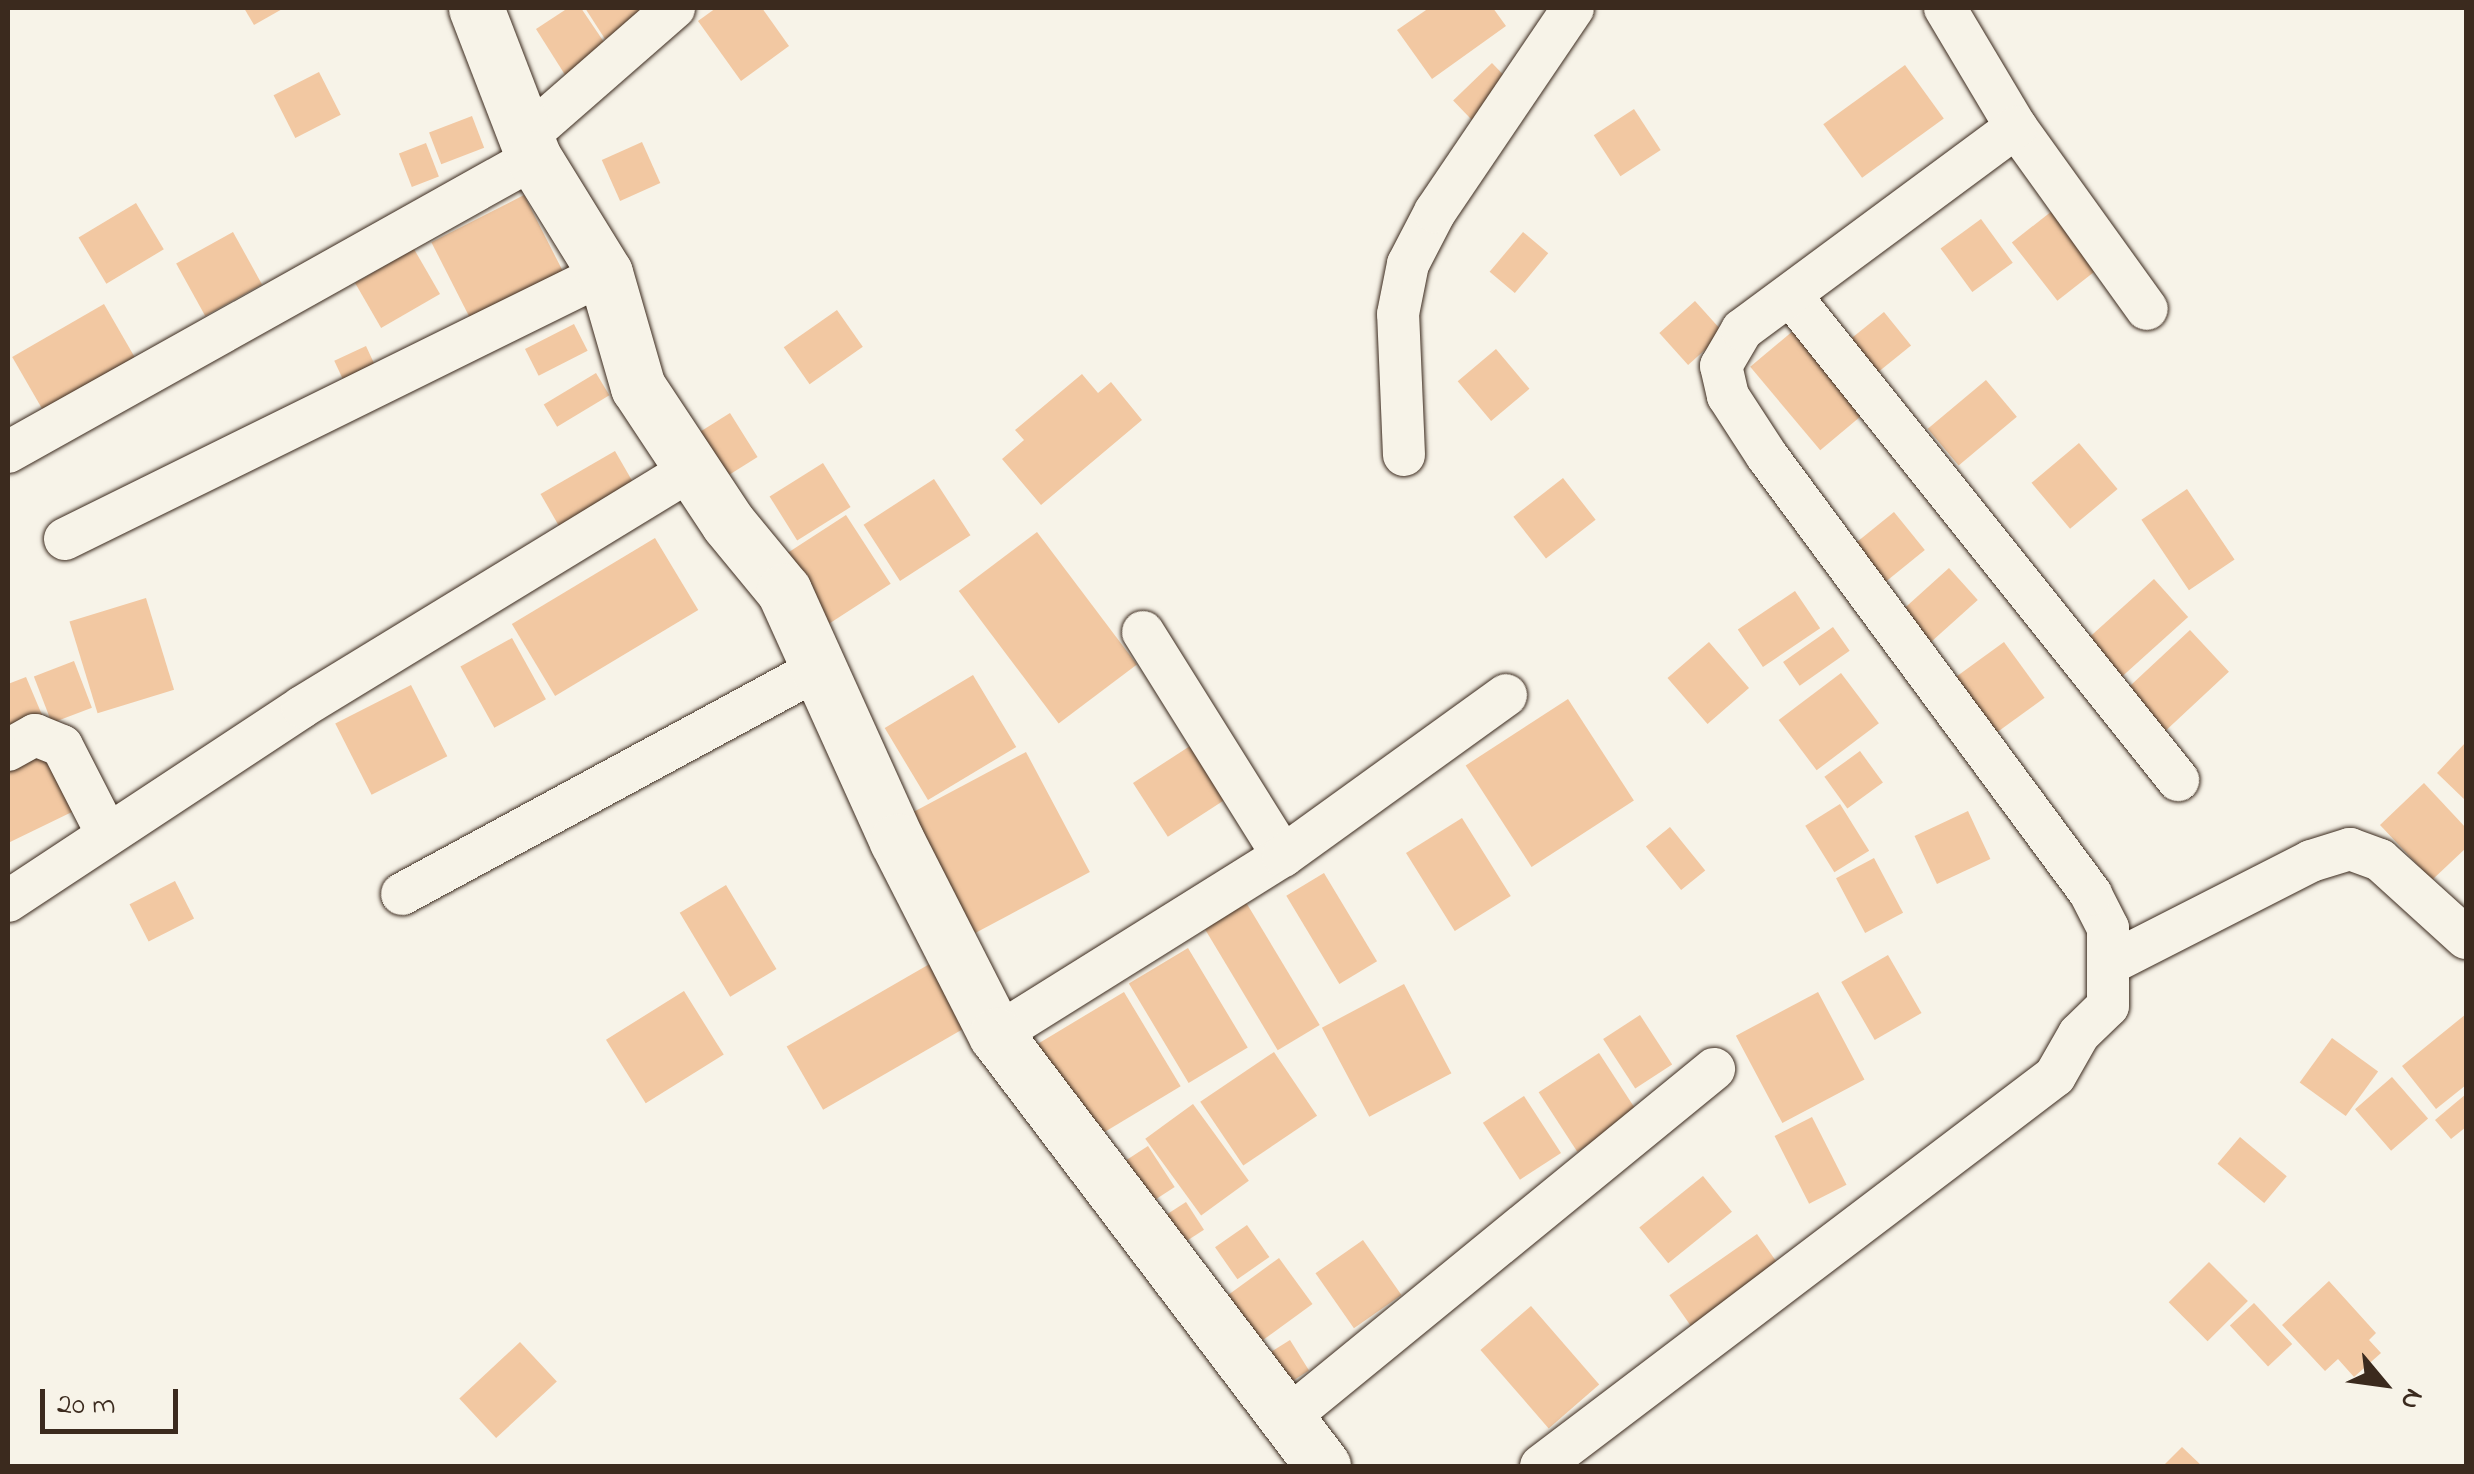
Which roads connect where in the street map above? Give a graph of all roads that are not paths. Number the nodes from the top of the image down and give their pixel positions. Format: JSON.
{"nodes":[{"id":1,"x":476,"y":8,"type":"edge"},
{"id":2,"x":674,"y":8,"type":"edge"},
{"id":3,"x":1573,"y":8,"type":"edge"},
{"id":4,"x":1946,"y":8,"type":"edge"},
{"id":5,"x":2016,"y":127,"type":"junction"},
{"id":6,"x":529,"y":148,"type":"junction"},
{"id":7,"x":605,"y":273,"type":"junction"},
{"id":8,"x":1791,"y":296,"type":"junction"},
{"id":9,"x":2147,"y":310,"type":"dead end"},
{"id":10,"x":8,"y":452,"type":"edge"},
{"id":11,"x":1404,"y":455,"type":"dead end"},
{"id":12,"x":692,"y":470,"type":"junction"},
{"id":13,"x":65,"y":539,"type":"dead end"},
{"id":14,"x":1143,"y":632,"type":"dead end"},
{"id":15,"x":820,"y":668,"type":"junction"},
{"id":16,"x":1506,"y":695,"type":"dead end"},
{"id":17,"x":8,"y":750,"type":"edge"},
{"id":18,"x":2178,"y":780,"type":"dead end"},
{"id":19,"x":107,"y":834,"type":"junction"},
{"id":20,"x":1283,"y":856,"type":"junction"},
{"id":21,"x":402,"y":894,"type":"dead end"},
{"id":22,"x":8,"y":901,"type":"edge"},
{"id":23,"x":2466,"y":938,"type":"edge"},
{"id":24,"x":2112,"y":963,"type":"junction"},
{"id":25,"x":996,"y":1035,"type":"junction"},
{"id":26,"x":1714,"y":1069,"type":"dead end"},
{"id":27,"x":1286,"y":1419,"type":"junction"},
{"id":28,"x":1322,"y":1466,"type":"edge"},
{"id":29,"x":1541,"y":1466,"type":"edge"}],
"edges":[{"from":1,"to":6,"type":"street"},
{"from":2,"to":6,"type":"street"},
{"from":3,"to":11,"type":"street"},
{"from":4,"to":5,"type":"street"},
{"from":5,"to":8,"type":"street"},
{"from":5,"to":9,"type":"street"},
{"from":6,"to":7,"type":"street"},
{"from":6,"to":10,"type":"street"},
{"from":7,"to":12,"type":"street"},
{"from":7,"to":13,"type":"street"},
{"from":8,"to":18,"type":"street"},
{"from":8,"to":24,"type":"street"},
{"from":12,"to":15,"type":"street"},
{"from":12,"to":19,"type":"street"},
{"from":14,"to":20,"type":"street"},
{"from":15,"to":21,"type":"street"},
{"from":15,"to":25,"type":"street"},
{"from":16,"to":20,"type":"street"},
{"from":17,"to":19,"type":"street"},
{"from":19,"to":22,"type":"street"},
{"from":20,"to":25,"type":"street"},
{"from":23,"to":24,"type":"street"},
{"from":24,"to":29,"type":"street"},
{"from":25,"to":27,"type":"street"},
{"from":26,"to":27,"type":"street"},
{"from":27,"to":28,"type":"street"}]}
